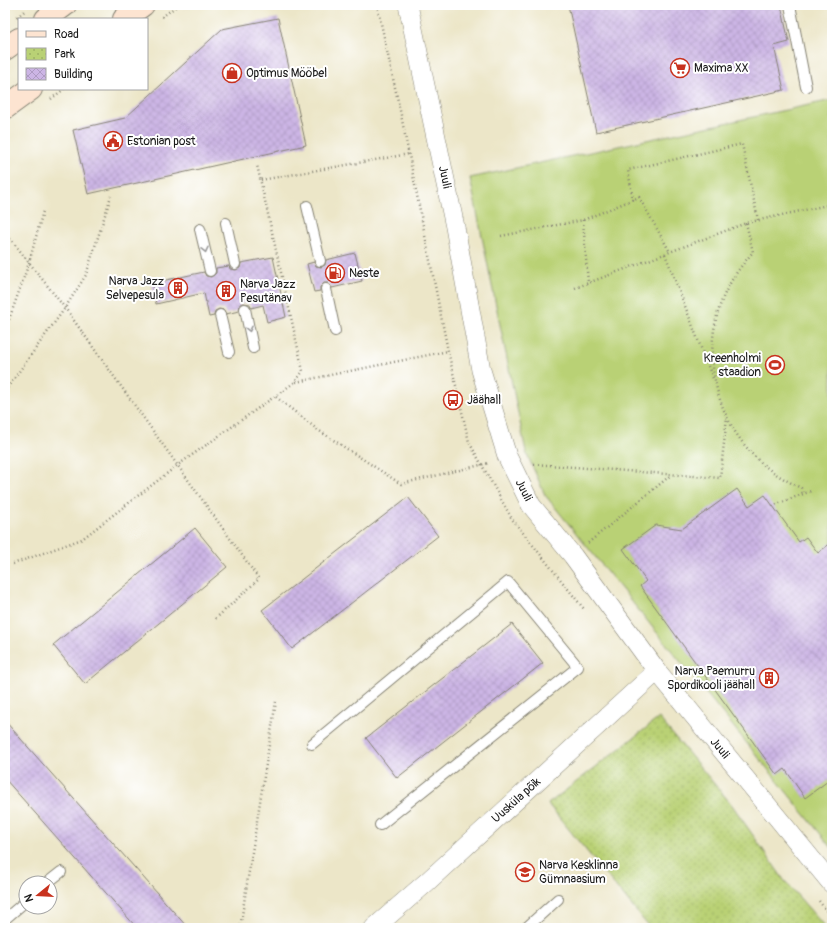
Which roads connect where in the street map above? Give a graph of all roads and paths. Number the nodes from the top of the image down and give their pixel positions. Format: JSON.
{"nodes":[{"id":1,"x":65,"y":5,"type":"edge"},
{"id":2,"x":143,"y":5,"type":"edge"},
{"id":3,"x":377,"y":5,"type":"edge"},
{"id":4,"x":408,"y":5,"type":"edge"},
{"id":5,"x":790,"y":5,"type":"edge"},
{"id":6,"x":36,"y":14,"type":"edge"},
{"id":7,"x":16,"y":17,"type":"dead end"},
{"id":8,"x":125,"y":18,"type":"edge"},
{"id":9,"x":18,"y":40,"type":"edge"},
{"id":10,"x":5,"y":49,"type":"edge"},
{"id":11,"x":806,"y":87,"type":"dead end"},
{"id":12,"x":30,"y":90,"type":"edge"},
{"id":13,"x":5,"y":108,"type":"edge"},
{"id":14,"x":409,"y":154,"type":"junction"},
{"id":15,"x":257,"y":165,"type":"dead end"},
{"id":16,"x":261,"y":180,"type":"junction"},
{"id":17,"x":111,"y":196,"type":"dead end"},
{"id":18,"x":633,"y":200,"type":"junction"},
{"id":19,"x":832,"y":204,"type":"edge"},
{"id":20,"x":307,"y":206,"type":"dead end"},
{"id":21,"x":43,"y":211,"type":"dead end"},
{"id":22,"x":583,"y":220,"type":"junction"},
{"id":23,"x":758,"y":220,"type":"junction"},
{"id":24,"x":226,"y":223,"type":"dead end"},
{"id":25,"x":746,"y":223,"type":"junction"},
{"id":26,"x":200,"y":228,"type":"dead end"},
{"id":27,"x":5,"y":232,"type":"edge"},
{"id":28,"x":501,"y":236,"type":"dead end"},
{"id":29,"x":670,"y":252,"type":"junction"},
{"id":30,"x":665,"y":254,"type":"junction"},
{"id":31,"x":320,"y":261,"type":"dead end"},
{"id":32,"x":29,"y":263,"type":"junction"},
{"id":33,"x":235,"y":264,"type":"dead end"},
{"id":34,"x":210,"y":271,"type":"dead end"},
{"id":35,"x":588,"y":283,"type":"junction"},
{"id":36,"x":575,"y":288,"type":"dead end"},
{"id":37,"x":326,"y":289,"type":"dead end"},
{"id":38,"x":65,"y":308,"type":"junction"},
{"id":39,"x":245,"y":309,"type":"dead end"},
{"id":40,"x":220,"y":315,"type":"dead end"},
{"id":41,"x":5,"y":331,"type":"edge"},
{"id":42,"x":335,"y":332,"type":"dead end"},
{"id":43,"x":253,"y":348,"type":"dead end"},
{"id":44,"x":448,"y":351,"type":"junction"},
{"id":45,"x":229,"y":352,"type":"dead end"},
{"id":46,"x":295,"y":382,"type":"junction"},
{"id":47,"x":715,"y":383,"type":"junction"},
{"id":48,"x":5,"y":391,"type":"edge"},
{"id":49,"x":276,"y":397,"type":"junction"},
{"id":50,"x":727,"y":417,"type":"junction"},
{"id":51,"x":506,"y":456,"type":"junction"},
{"id":52,"x":531,"y":464,"type":"dead end"},
{"id":53,"x":178,"y":465,"type":"junction"},
{"id":54,"x":482,"y":466,"type":"junction"},
{"id":55,"x":671,"y":475,"type":"junction"},
{"id":56,"x":811,"y":491,"type":"dead end"},
{"id":57,"x":803,"y":494,"type":"junction"},
{"id":58,"x":772,"y":506,"type":"dead end"},
{"id":59,"x":572,"y":556,"type":"junction"},
{"id":60,"x":13,"y":564,"type":"dead end"},
{"id":61,"x":585,"y":610,"type":"dead end"},
{"id":62,"x":214,"y":620,"type":"dead end"},
{"id":63,"x":657,"y":671,"type":"junction"},
{"id":64,"x":276,"y":701,"type":"dead end"},
{"id":65,"x":312,"y":744,"type":"dead end"},
{"id":66,"x":380,"y":826,"type":"dead end"},
{"id":67,"x":61,"y":872,"type":"dead end"},
{"id":68,"x":57,"y":875,"type":"edge"},
{"id":69,"x":832,"y":884,"type":"edge"},
{"id":70,"x":558,"y":899,"type":"dead end"},
{"id":71,"x":817,"y":899,"type":"dead end"},
{"id":72,"x":18,"y":908,"type":"edge"},
{"id":73,"x":832,"y":918,"type":"edge"},
{"id":74,"x":5,"y":919,"type":"edge"},
{"id":75,"x":240,"y":928,"type":"edge"},
{"id":76,"x":374,"y":928,"type":"edge"},
{"id":77,"x":526,"y":928,"type":"edge"}],
"edges":[{"from":1,"to":6,"type":"main road"},
{"from":2,"to":8,"type":"main road"},
{"from":3,"to":14,"type":"path"},
{"from":4,"to":51,"type":"street","name":"Juuli"},
{"from":5,"to":11,"type":"lane"},
{"from":6,"to":7,"type":"path"},
{"from":9,"to":10,"type":"main road"},
{"from":12,"to":13,"type":"main road"},
{"from":14,"to":16,"type":"path"},
{"from":14,"to":44,"type":"path"},
{"from":15,"to":16,"type":"path"},
{"from":16,"to":46,"type":"path"},
{"from":17,"to":38,"type":"path"},
{"from":18,"to":22,"type":"path"},
{"from":18,"to":23,"type":"path"},
{"from":18,"to":29,"type":"path"},
{"from":19,"to":23,"type":"path"},
{"from":20,"to":31,"type":"lane"},
{"from":21,"to":32,"type":"path"},
{"from":22,"to":28,"type":"path"},
{"from":22,"to":35,"type":"path"},
{"from":23,"to":25,"type":"path"},
{"from":24,"to":33,"type":"lane"},
{"from":25,"to":29,"type":"path"},
{"from":25,"to":47,"type":"path"},
{"from":26,"to":34,"type":"lane","one_way":true},
{"from":27,"to":32,"type":"path"},
{"from":29,"to":30,"type":"path"},
{"from":30,"to":35,"type":"path"},
{"from":30,"to":47,"type":"path"},
{"from":32,"to":38,"type":"path"},
{"from":32,"to":41,"type":"path"},
{"from":35,"to":36,"type":"path"},
{"from":37,"to":42,"type":"lane"},
{"from":38,"to":48,"type":"path"},
{"from":38,"to":53,"type":"path"},
{"from":39,"to":43,"type":"lane","one_way":true},
{"from":40,"to":45,"type":"lane"},
{"from":44,"to":46,"type":"path"},
{"from":44,"to":54,"type":"path"},
{"from":46,"to":49,"type":"path"},
{"from":47,"to":50,"type":"path"},
{"from":49,"to":53,"type":"path"},
{"from":49,"to":54,"type":"path"},
{"from":50,"to":55,"type":"path"},
{"from":50,"to":57,"type":"path"},
{"from":51,"to":54,"type":"path"},
{"from":51,"to":59,"type":"street","name":"Juuli"},
{"from":52,"to":55,"type":"path"},
{"from":53,"to":60,"type":"path"},
{"from":53,"to":62,"type":"path"},
{"from":54,"to":61,"type":"path"},
{"from":55,"to":59,"type":"path"},
{"from":56,"to":57,"type":"path"},
{"from":57,"to":58,"type":"path"},
{"from":59,"to":63,"type":"street","name":"Juuli"},
{"from":63,"to":69,"type":"street","name":"Juuli"},
{"from":63,"to":76,"type":"street","name":"Uusküla põik"},
{"from":64,"to":75,"type":"path"},
{"from":65,"to":66,"type":"lane"},
{"from":67,"to":68,"type":"lane"},
{"from":70,"to":77,"type":"lane"},
{"from":71,"to":73,"type":"path"},
{"from":72,"to":74,"type":"lane"}]}
